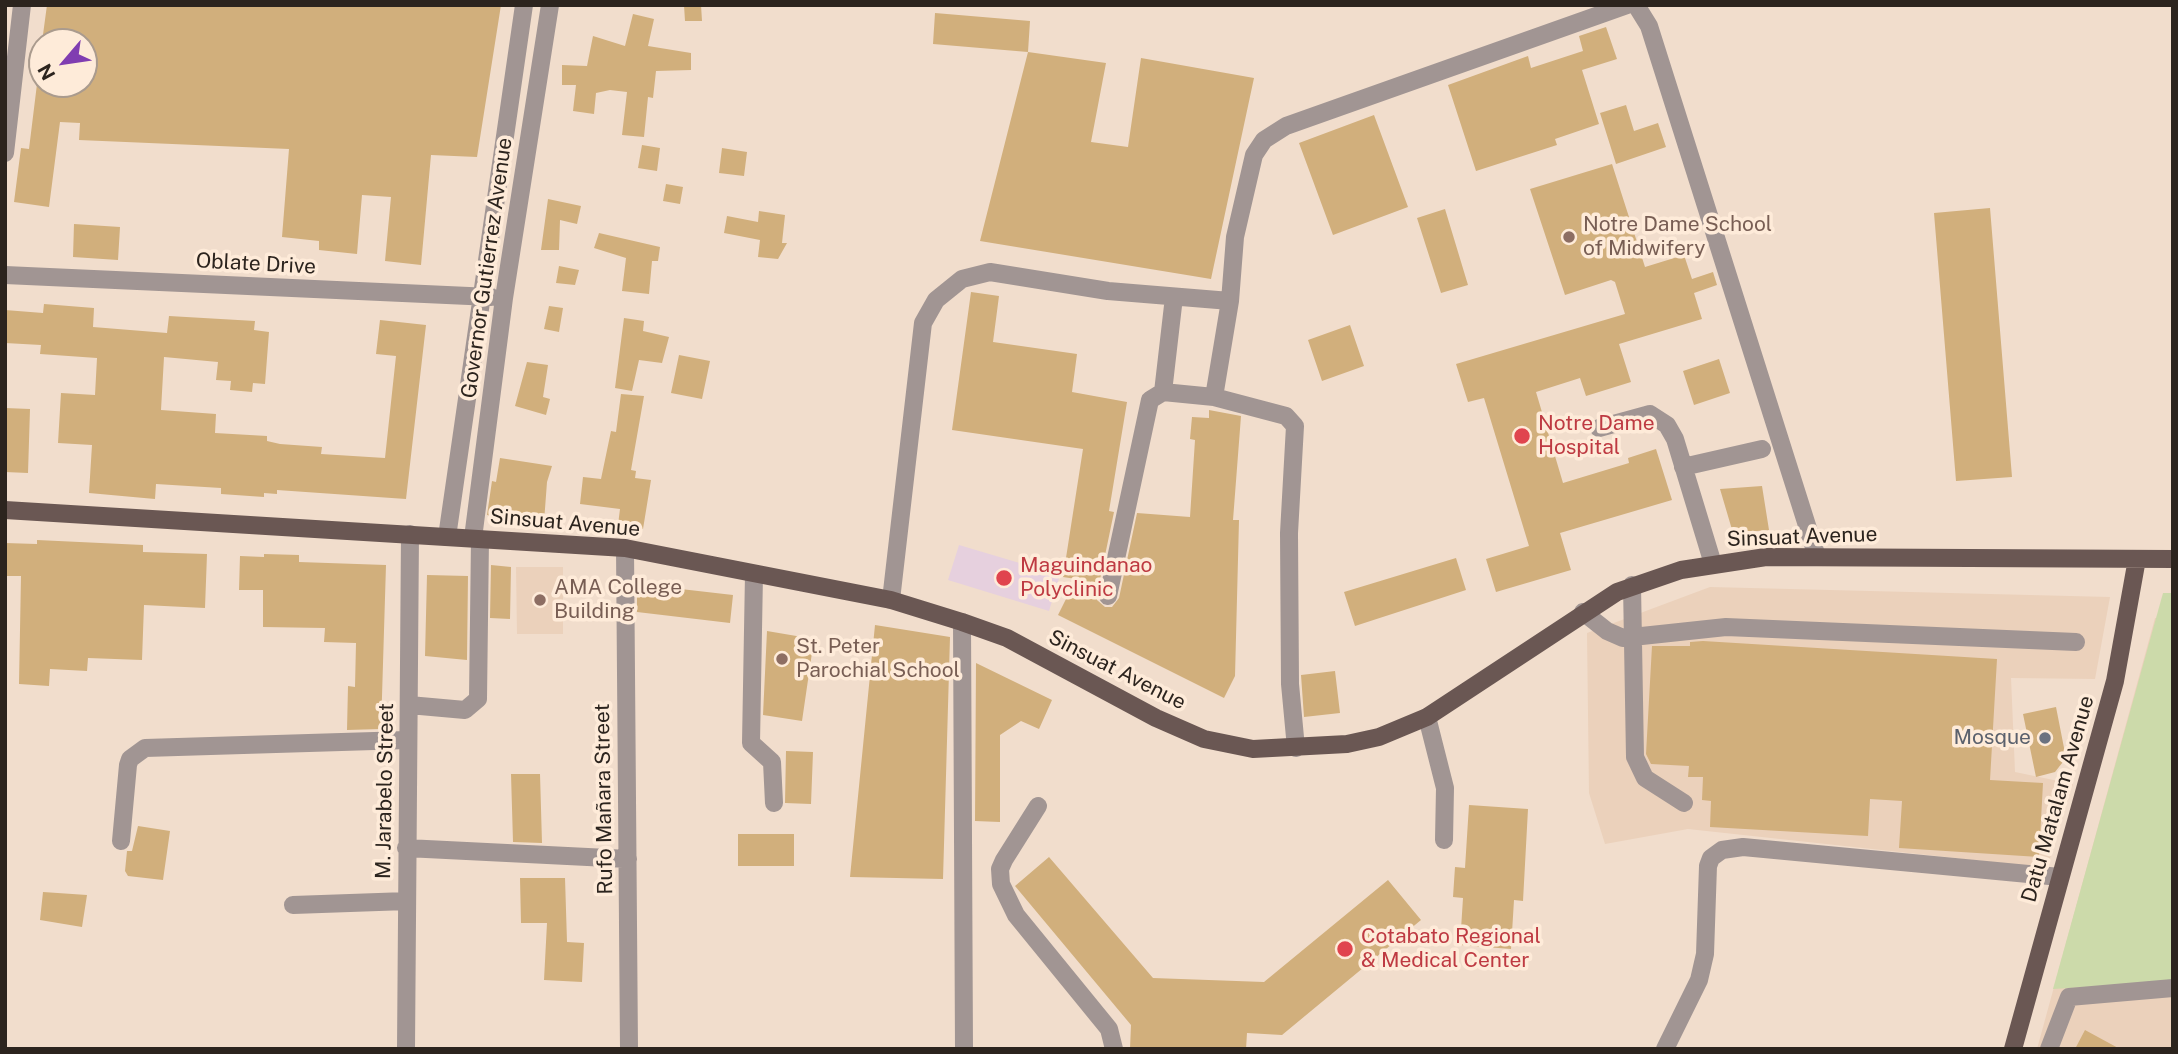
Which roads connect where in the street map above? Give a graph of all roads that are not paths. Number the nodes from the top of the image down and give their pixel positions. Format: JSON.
{"nodes":[{"id":1,"x":22,"y":5,"type":"edge"},
{"id":2,"x":524,"y":5,"type":"edge"},
{"id":3,"x":550,"y":5,"type":"edge"},
{"id":4,"x":1628,"y":5,"type":"edge"},
{"id":5,"x":1636,"y":5,"type":"edge"},
{"id":6,"x":7,"y":128,"type":"edge"},
{"id":7,"x":5,"y":153,"type":"edge"},
{"id":8,"x":5,"y":275,"type":"edge"},
{"id":9,"x":482,"y":296,"type":"junction"},
{"id":10,"x":1174,"y":297,"type":"junction"},
{"id":11,"x":504,"y":298,"type":"junction"},
{"id":12,"x":1230,"y":301,"type":"junction"},
{"id":13,"x":1163,"y":392,"type":"junction"},
{"id":14,"x":1214,"y":397,"type":"junction"},
{"id":15,"x":1600,"y":428,"type":"dead end"},
{"id":16,"x":1762,"y":449,"type":"dead end"},
{"id":17,"x":1683,"y":467,"type":"junction"},
{"id":18,"x":5,"y":510,"type":"edge"},
{"id":19,"x":410,"y":534,"type":"junction"},
{"id":20,"x":447,"y":537,"type":"junction"},
{"id":21,"x":476,"y":539,"type":"junction"},
{"id":22,"x":625,"y":548,"type":"junction"},
{"id":23,"x":1818,"y":557,"type":"junction"},
{"id":24,"x":2137,"y":558,"type":"junction"},
{"id":25,"x":2173,"y":559,"type":"edge"},
{"id":26,"x":1713,"y":564,"type":"junction"},
{"id":27,"x":754,"y":574,"type":"junction"},
{"id":28,"x":1632,"y":585,"type":"junction"},
{"id":29,"x":1108,"y":596,"type":"dead end"},
{"id":30,"x":891,"y":600,"type":"junction"},
{"id":31,"x":1583,"y":612,"type":"junction"},
{"id":32,"x":962,"y":622,"type":"junction"},
{"id":33,"x":1634,"y":638,"type":"junction"},
{"id":34,"x":2076,"y":642,"type":"dead end"},
{"id":35,"x":409,"y":705,"type":"junction"},
{"id":36,"x":1427,"y":717,"type":"junction"},
{"id":37,"x":408,"y":740,"type":"junction"},
{"id":38,"x":1296,"y":748,"type":"junction"},
{"id":39,"x":774,"y":803,"type":"dead end"},
{"id":40,"x":1684,"y":803,"type":"dead end"},
{"id":41,"x":1038,"y":806,"type":"dead end"},
{"id":42,"x":1444,"y":840,"type":"dead end"},
{"id":43,"x":121,"y":841,"type":"dead end"},
{"id":44,"x":406,"y":848,"type":"junction"},
{"id":45,"x":628,"y":859,"type":"junction"},
{"id":46,"x":2060,"y":877,"type":"junction"},
{"id":47,"x":407,"y":901,"type":"junction"},
{"id":48,"x":293,"y":905,"type":"dead end"},
{"id":49,"x":2173,"y":988,"type":"edge"},
{"id":50,"x":406,"y":1049,"type":"edge"},
{"id":51,"x":629,"y":1049,"type":"edge"},
{"id":52,"x":964,"y":1049,"type":"edge"},
{"id":53,"x":1114,"y":1049,"type":"edge"},
{"id":54,"x":1665,"y":1049,"type":"edge"},
{"id":55,"x":2013,"y":1049,"type":"edge"},
{"id":56,"x":2049,"y":1049,"type":"edge"}],
"edges":[{"from":1,"to":6,"type":"street"},
{"from":2,"to":9,"type":"street","name":"Governor Gutierrez Avenue"},
{"from":3,"to":11,"type":"street","name":"Governor Gutierrez Avenue"},
{"from":4,"to":12,"type":"street"},
{"from":5,"to":23,"type":"street"},
{"from":6,"to":7,"type":"street"},
{"from":8,"to":9,"type":"street","name":"Oblate Drive"},
{"from":9,"to":11,"type":"street","name":"Oblate Drive"},
{"from":9,"to":20,"type":"street","name":"Governor Gutierrez Avenue"},
{"from":10,"to":12,"type":"street"},
{"from":10,"to":13,"type":"street"},
{"from":10,"to":30,"type":"street"},
{"from":11,"to":21,"type":"street","name":"Governor Gutierrez Avenue"},
{"from":12,"to":14,"type":"street"},
{"from":13,"to":14,"type":"street"},
{"from":13,"to":29,"type":"street"},
{"from":14,"to":38,"type":"street"},
{"from":15,"to":17,"type":"street"},
{"from":16,"to":17,"type":"street"},
{"from":17,"to":26,"type":"street"},
{"from":18,"to":19,"type":"main road","name":"Sinsuat Avenue"},
{"from":19,"to":20,"type":"main road","name":"Sinsuat Avenue"},
{"from":19,"to":35,"type":"street","name":"M. Jarabelo Street"},
{"from":20,"to":21,"type":"main road","name":"Sinsuat Avenue"},
{"from":21,"to":22,"type":"main road","name":"Sinsuat Avenue"},
{"from":21,"to":35,"type":"street","name":"Governor Gutierrez Avenue"},
{"from":22,"to":27,"type":"main road","name":"Sinsuat Avenue"},
{"from":22,"to":45,"type":"street","name":"Rufo Mañara Street"},
{"from":23,"to":24,"type":"main road","name":"Sinsuat Avenue"},
{"from":23,"to":26,"type":"main road","name":"Sinsuat Avenue"},
{"from":24,"to":25,"type":"main road","name":"Sinsuat Avenue"},
{"from":24,"to":46,"type":"main road","name":"Datu Matalam Avenue"},
{"from":26,"to":28,"type":"main road","name":"Sinsuat Avenue"},
{"from":27,"to":30,"type":"main road","name":"Sinsuat Avenue"},
{"from":27,"to":39,"type":"street"},
{"from":28,"to":31,"type":"main road","name":"Sinsuat Avenue"},
{"from":28,"to":33,"type":"street"},
{"from":30,"to":32,"type":"main road","name":"Sinsuat Avenue"},
{"from":31,"to":33,"type":"street"},
{"from":31,"to":36,"type":"main road","name":"Sinsuat Avenue"},
{"from":32,"to":38,"type":"main road","name":"Sinsuat Avenue"},
{"from":32,"to":52,"type":"street"},
{"from":33,"to":34,"type":"street"},
{"from":33,"to":40,"type":"street"},
{"from":35,"to":37,"type":"street","name":"M. Jarabelo Street"},
{"from":36,"to":38,"type":"main road","name":"Sinsuat Avenue"},
{"from":36,"to":42,"type":"street"},
{"from":37,"to":43,"type":"street"},
{"from":37,"to":44,"type":"street","name":"M. Jarabelo Street"},
{"from":41,"to":53,"type":"street"},
{"from":44,"to":45,"type":"street"},
{"from":44,"to":47,"type":"street","name":"M. Jarabelo Street"},
{"from":45,"to":51,"type":"street","name":"Rufo Mañara Street"},
{"from":46,"to":54,"type":"street"},
{"from":46,"to":55,"type":"main road","name":"Datu Matalam Avenue"},
{"from":47,"to":48,"type":"street"},
{"from":47,"to":50,"type":"street","name":"M. Jarabelo Street"},
{"from":49,"to":56,"type":"street"}]}
